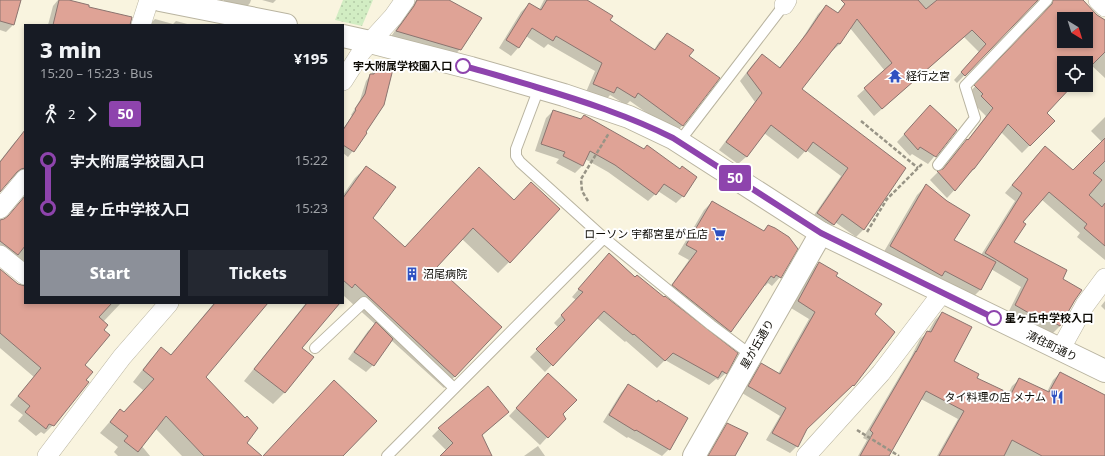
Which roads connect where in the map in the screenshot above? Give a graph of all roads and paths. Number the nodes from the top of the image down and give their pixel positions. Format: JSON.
{"nodes":[{"id":1,"x":149,"y":0,"type":"edge"},
{"id":2,"x":160,"y":0,"type":"edge"},
{"id":3,"x":405,"y":0,"type":"edge"},
{"id":4,"x":1047,"y":0,"type":"edge"},
{"id":5,"x":1098,"y":0,"type":"edge"},
{"id":6,"x":786,"y":2,"type":"edge"},
{"id":7,"x":1105,"y":6,"type":"edge"},
{"id":8,"x":141,"y":24,"type":"edge"},
{"id":9,"x":281,"y":24,"type":"edge"},
{"id":10,"x":344,"y":36,"type":"edge"},
{"id":11,"x":370,"y":42,"type":"junction"},
{"id":12,"x":344,"y":79,"type":"edge"},
{"id":13,"x":539,"y":88,"type":"junction"},
{"id":14,"x":618,"y":113,"type":"junction"},
{"id":15,"x":861,"y":121,"type":"dead end"},
{"id":16,"x":679,"y":142,"type":"junction"},
{"id":17,"x":928,"y":157,"type":"dead end"},
{"id":18,"x":938,"y":165,"type":"dead end"},
{"id":19,"x":918,"y":168,"type":"junction"},
{"id":20,"x":24,"y":180,"type":"edge"},
{"id":21,"x":588,"y":202,"type":"dead end"},
{"id":22,"x":0,"y":209,"type":"edge"},
{"id":23,"x":821,"y":233,"type":"junction"},
{"id":24,"x":604,"y":238,"type":"junction"},
{"id":25,"x":856,"y":251,"type":"junction"},
{"id":26,"x":0,"y":255,"type":"edge"},
{"id":27,"x":24,"y":274,"type":"edge"},
{"id":28,"x":1105,"y":278,"type":"edge"},
{"id":29,"x":942,"y":293,"type":"junction"},
{"id":30,"x":168,"y":304,"type":"edge"},
{"id":31,"x":315,"y":348,"type":"dead end"},
{"id":32,"x":1060,"y":350,"type":"junction"},
{"id":33,"x":751,"y":355,"type":"junction"},
{"id":34,"x":1105,"y":371,"type":"edge"},
{"id":35,"x":454,"y":388,"type":"junction"},
{"id":36,"x":840,"y":419,"type":"junction"},
{"id":37,"x":47,"y":456,"type":"edge"},
{"id":38,"x":387,"y":456,"type":"edge"},
{"id":39,"x":694,"y":456,"type":"edge"},
{"id":40,"x":806,"y":456,"type":"edge"},
{"id":41,"x":899,"y":456,"type":"edge"}],
"edges":[{"from":1,"to":8,"type":"street"},
{"from":2,"to":9,"type":"street"},
{"from":3,"to":11,"type":"street"},
{"from":4,"to":18,"type":"lane"},
{"from":5,"to":7,"type":"street"},
{"from":6,"to":16,"type":"lane"},
{"from":10,"to":11,"type":"street","name":"清住町通り"},
{"from":11,"to":12,"type":"street"},
{"from":11,"to":13,"type":"street","name":"清住町通り"},
{"from":13,"to":14,"type":"street","name":"清住町通り"},
{"from":13,"to":24,"type":"lane"},
{"from":14,"to":16,"type":"street","name":"清住町通り"},
{"from":14,"to":21,"type":"path"},
{"from":15,"to":19,"type":"path"},
{"from":16,"to":23,"type":"street","name":"清住町通り"},
{"from":17,"to":19,"type":"path"},
{"from":19,"to":25,"type":"path"},
{"from":20,"to":22,"type":"street"},
{"from":23,"to":25,"type":"street","name":"清住町通り"},
{"from":23,"to":33,"type":"street","name":"星が丘通り"},
{"from":24,"to":33,"type":"lane"},
{"from":24,"to":35,"type":"lane"},
{"from":25,"to":29,"type":"street","name":"清住町通り"},
{"from":26,"to":27,"type":"street"},
{"from":28,"to":32,"type":"street"},
{"from":29,"to":32,"type":"street","name":"清住町通り"},
{"from":29,"to":36,"type":"street"},
{"from":30,"to":37,"type":"street"},
{"from":31,"to":35,"type":"lane"},
{"from":32,"to":34,"type":"street","name":"清住町通り"},
{"from":33,"to":39,"type":"street","name":"星が丘通り"},
{"from":35,"to":38,"type":"lane"},
{"from":36,"to":40,"type":"street"},
{"from":36,"to":41,"type":"path"}]}
